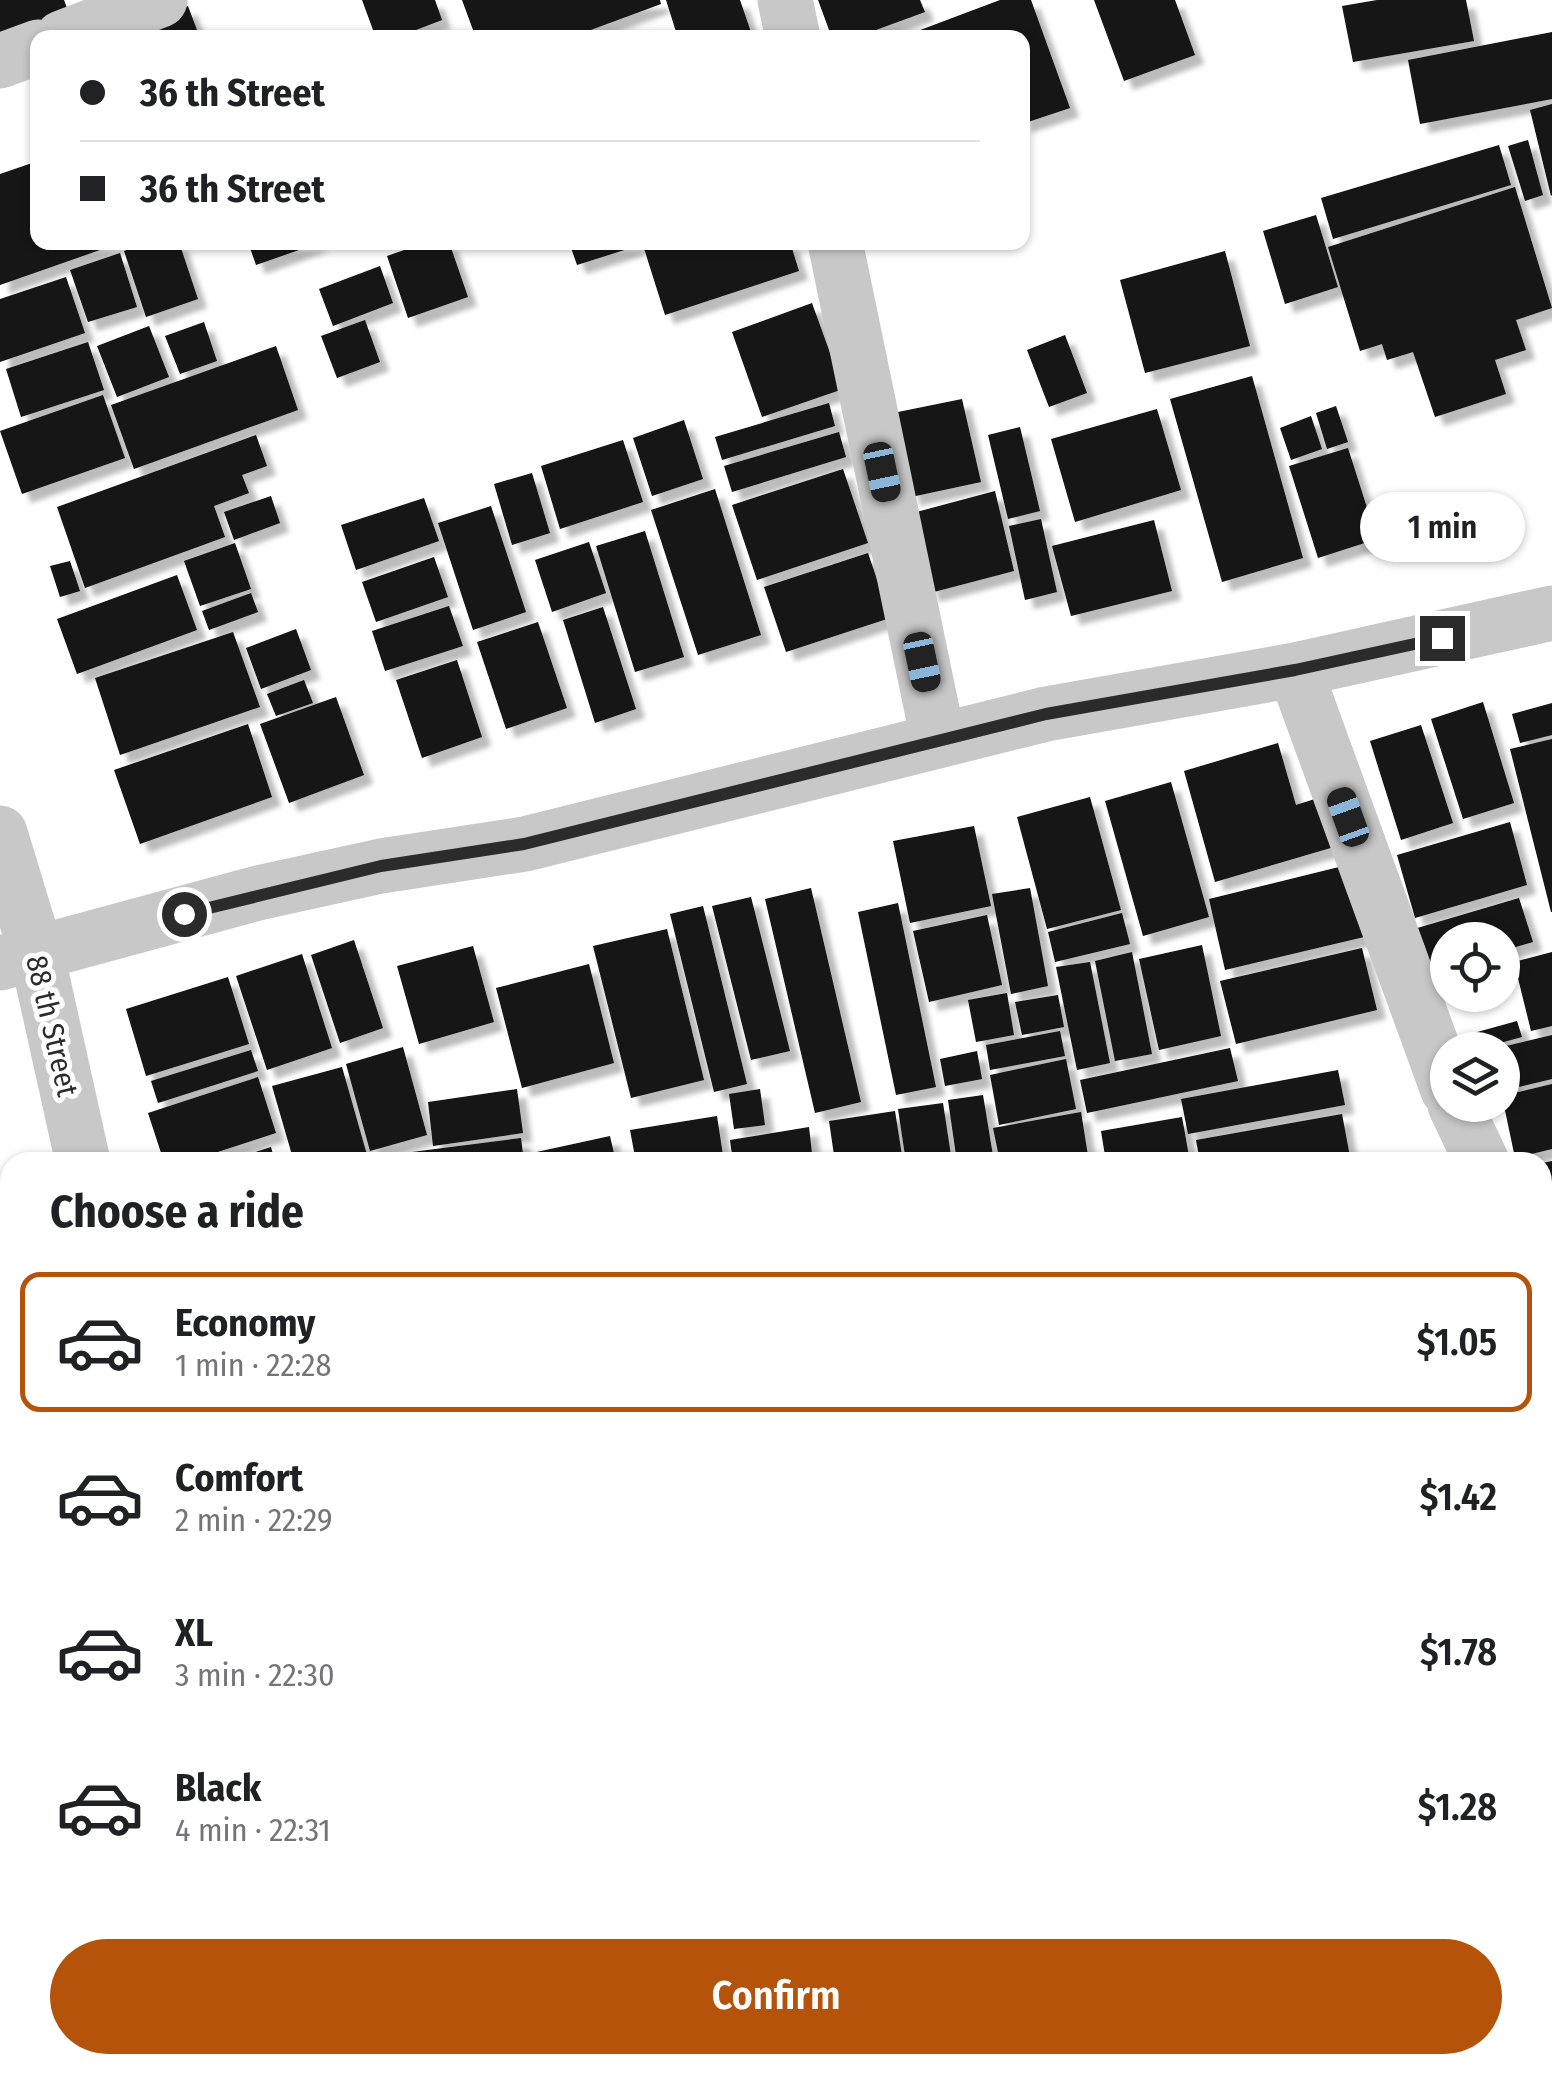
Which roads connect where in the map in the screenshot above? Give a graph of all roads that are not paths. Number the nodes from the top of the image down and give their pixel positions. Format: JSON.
{"nodes":[{"id":1,"x":160,"y":0,"type":"edge"},
{"id":2,"x":785,"y":0,"type":"edge"},
{"id":3,"x":91,"y":19,"type":"edge"},
{"id":4,"x":791,"y":30,"type":"edge"},
{"id":5,"x":30,"y":50,"type":"edge"},
{"id":6,"x":0,"y":61,"type":"edge"},
{"id":7,"x":837,"y":250,"type":"edge"},
{"id":8,"x":1552,"y":613,"type":"edge"},
{"id":9,"x":1295,"y":670,"type":"junction"},
{"id":10,"x":938,"y":739,"type":"junction"},
{"id":11,"x":0,"y":833,"type":"edge"},
{"id":12,"x":19,"y":959,"type":"edge"},
{"id":13,"x":1430,"y":1041,"type":"edge"},
{"id":14,"x":1463,"y":1122,"type":"edge"},
{"id":15,"x":80,"y":1152,"type":"edge"},
{"id":16,"x":1477,"y":1152,"type":"edge"}],
"edges":[{"from":1,"to":3,"type":"street"},
{"from":2,"to":4,"type":"street"},
{"from":5,"to":6,"type":"street"},
{"from":7,"to":10,"type":"street"},
{"from":8,"to":9,"type":"street"},
{"from":9,"to":10,"type":"street"},
{"from":9,"to":13,"type":"street"},
{"from":10,"to":12,"type":"street"},
{"from":11,"to":12,"type":"street","name":"88 th Street"},
{"from":12,"to":15,"type":"street","name":"88 th Street"},
{"from":14,"to":16,"type":"street"}]}
